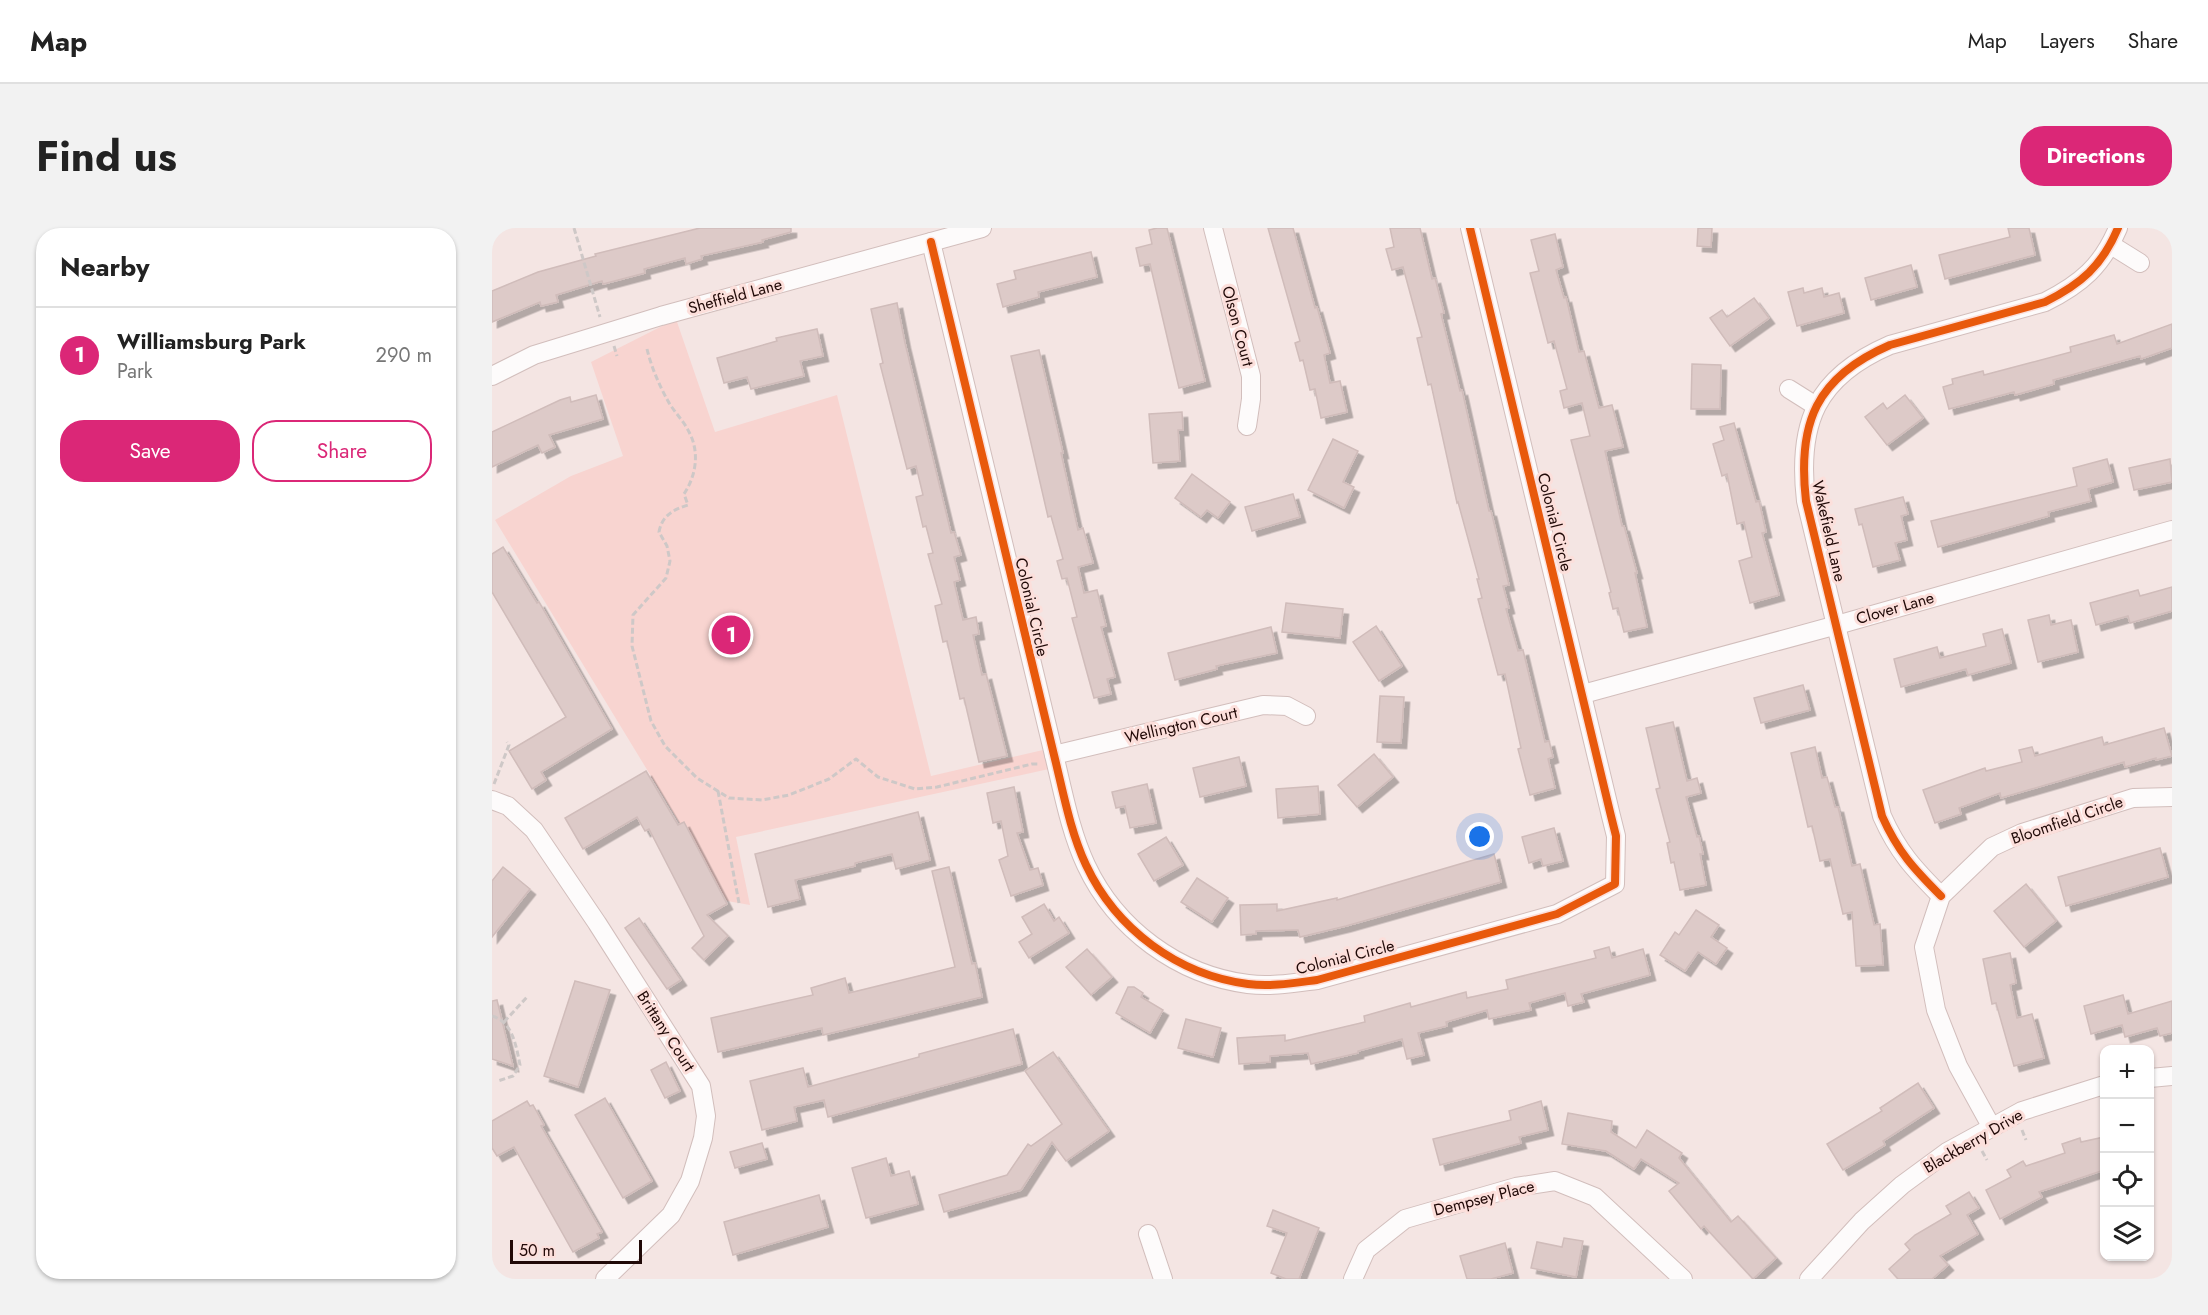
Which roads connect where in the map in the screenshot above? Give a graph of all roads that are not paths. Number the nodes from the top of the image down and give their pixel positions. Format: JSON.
{"nodes":[{"id":1,"x":982,"y":228,"type":"edge"},
{"id":2,"x":1213,"y":228,"type":"edge"},
{"id":3,"x":1470,"y":228,"type":"edge"},
{"id":4,"x":2114,"y":236,"type":"edge"},
{"id":5,"x":931,"y":242,"type":"junction"},
{"id":6,"x":2140,"y":263,"type":"dead end"},
{"id":7,"x":492,"y":376,"type":"edge"},
{"id":8,"x":1789,"y":389,"type":"dead end"},
{"id":9,"x":1816,"y":406,"type":"junction"},
{"id":10,"x":1247,"y":426,"type":"dead end"},
{"id":11,"x":2172,"y":530,"type":"edge"},
{"id":12,"x":1837,"y":625,"type":"junction"},
{"id":13,"x":1583,"y":694,"type":"junction"},
{"id":14,"x":1306,"y":716,"type":"dead end"},
{"id":15,"x":1055,"y":758,"type":"junction"},
{"id":16,"x":493,"y":793,"type":"edge"},
{"id":17,"x":2172,"y":797,"type":"edge"},
{"id":18,"x":1941,"y":896,"type":"junction"},
{"id":19,"x":2172,"y":1076,"type":"edge"},
{"id":20,"x":2154,"y":1078,"type":"edge"},
{"id":21,"x":2100,"y":1086,"type":"edge"},
{"id":22,"x":1991,"y":1126,"type":"junction"},
{"id":23,"x":1148,"y":1234,"type":"dead end"},
{"id":24,"x":605,"y":1279,"type":"edge"},
{"id":25,"x":1163,"y":1279,"type":"edge"},
{"id":26,"x":1353,"y":1279,"type":"edge"},
{"id":27,"x":1683,"y":1279,"type":"edge"},
{"id":28,"x":1809,"y":1279,"type":"edge"}],
"edges":[{"from":1,"to":5,"type":"street","name":"Sheffield Lane"},
{"from":2,"to":10,"type":"street","name":"Olson Court"},
{"from":3,"to":13,"type":"street","name":"Colonial Circle"},
{"from":4,"to":6,"type":"street"},
{"from":4,"to":9,"type":"street","name":"Wakefield Lane"},
{"from":5,"to":7,"type":"street","name":"Sheffield Lane"},
{"from":5,"to":15,"type":"street","name":"Colonial Circle"},
{"from":8,"to":9,"type":"street"},
{"from":9,"to":12,"type":"street","name":"Wakefield Lane"},
{"from":11,"to":12,"type":"street","name":"Clover Lane"},
{"from":12,"to":13,"type":"street","name":"Clover Lane"},
{"from":12,"to":18,"type":"street","name":"Wakefield Lane"},
{"from":13,"to":15,"type":"street","name":"Colonial Circle"},
{"from":14,"to":15,"type":"street","name":"Wellington Court"},
{"from":16,"to":24,"type":"street","name":"Brittany Court"},
{"from":17,"to":18,"type":"street","name":"Bloomfield Circle"},
{"from":18,"to":22,"type":"street","name":"Bloomfield Circle"},
{"from":19,"to":20,"type":"street"},
{"from":21,"to":22,"type":"street","name":"Blackberry Drive"},
{"from":22,"to":28,"type":"street","name":"Blackberry Drive"},
{"from":23,"to":25,"type":"street"},
{"from":26,"to":27,"type":"street","name":"Dempsey Place"}]}
